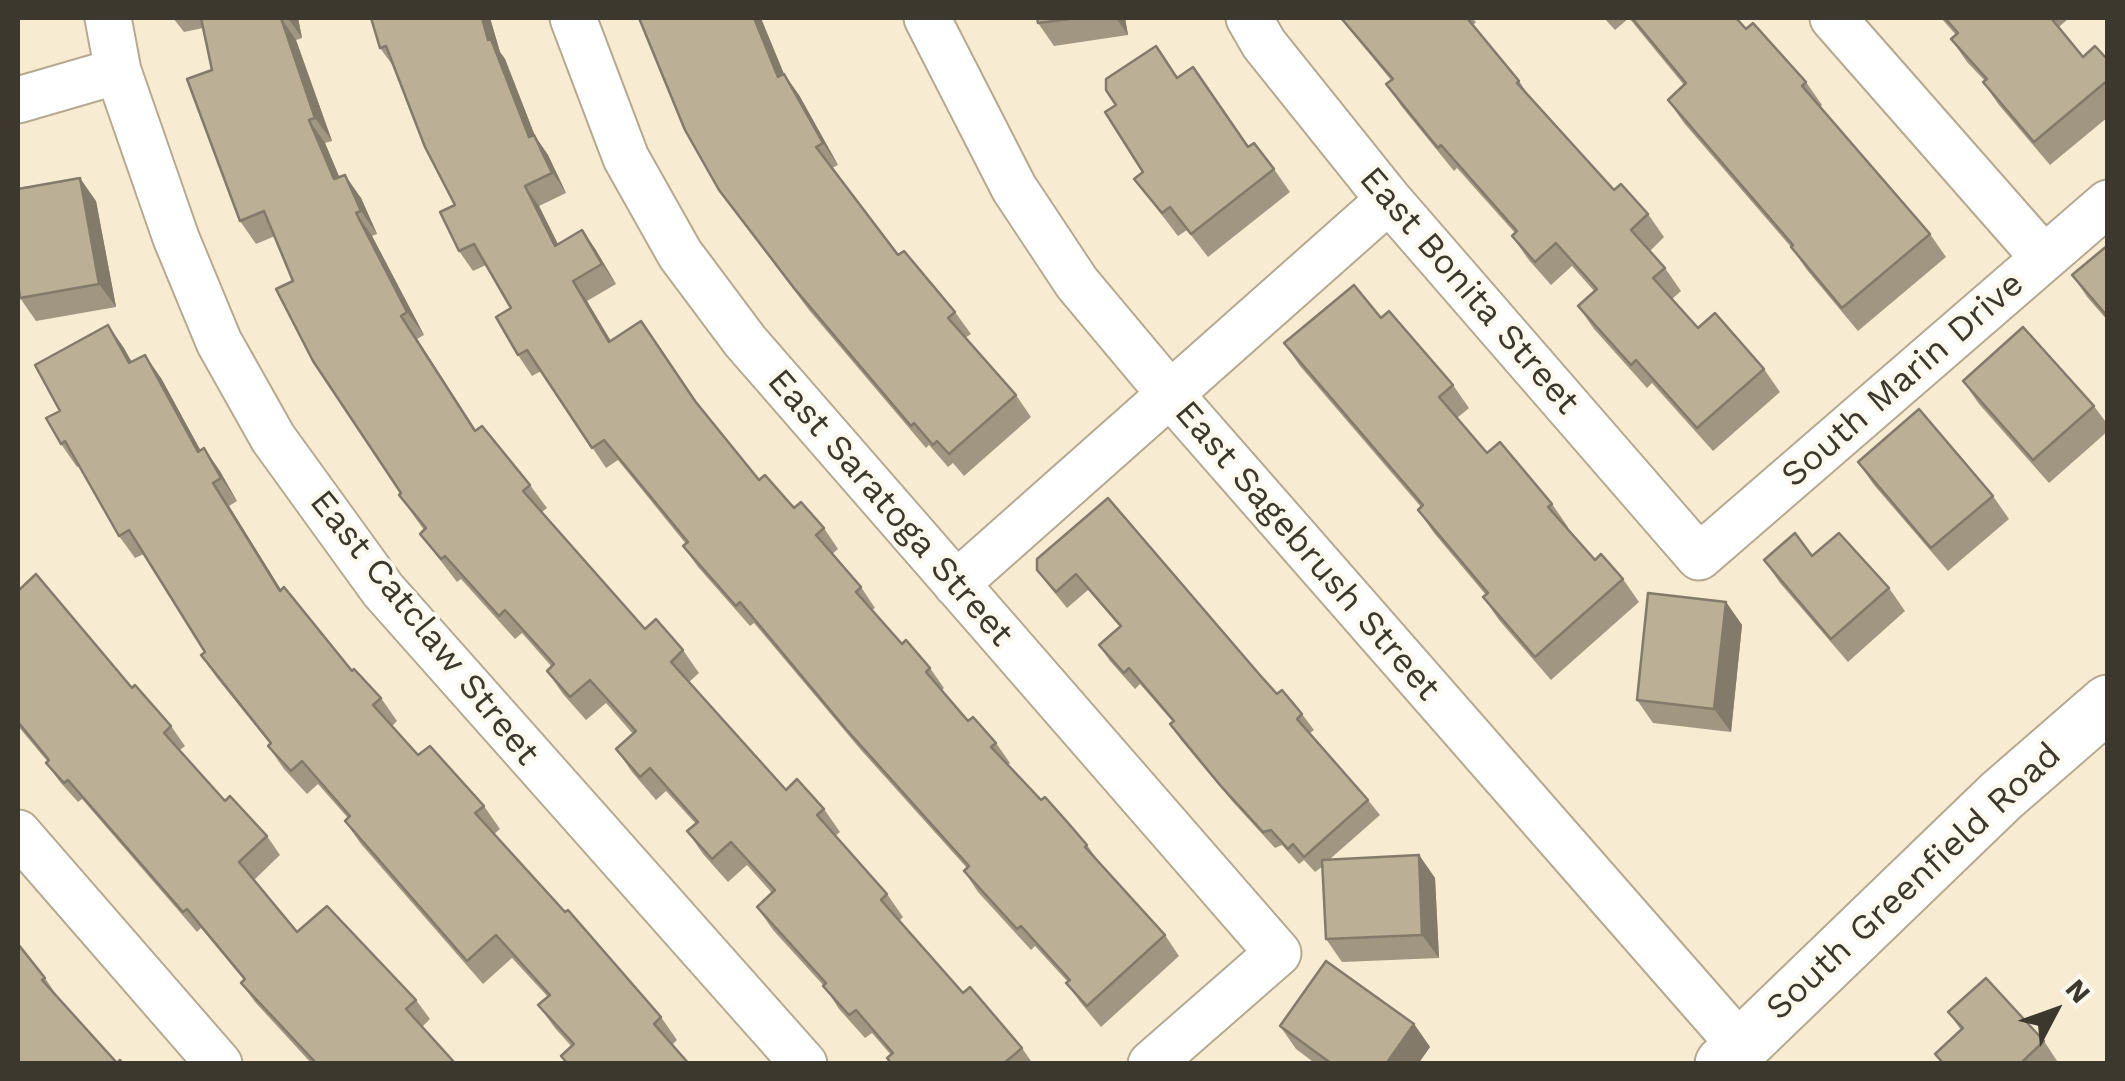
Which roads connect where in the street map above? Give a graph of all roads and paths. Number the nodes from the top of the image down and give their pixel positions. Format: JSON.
{"nodes":[{"id":1,"x":108,"y":18,"type":"edge"},
{"id":2,"x":573,"y":18,"type":"edge"},
{"id":3,"x":927,"y":18,"type":"edge"},
{"id":4,"x":1249,"y":18,"type":"edge"},
{"id":5,"x":1833,"y":18,"type":"edge"},
{"id":6,"x":118,"y":71,"type":"junction"},
{"id":7,"x":18,"y":100,"type":"edge"},
{"id":8,"x":1388,"y":200,"type":"junction"},
{"id":9,"x":2108,"y":203,"type":"edge"},
{"id":10,"x":2044,"y":258,"type":"junction"},
{"id":11,"x":1170,"y":394,"type":"junction"},
{"id":12,"x":1698,"y":557,"type":"joint"},
{"id":13,"x":956,"y":584,"type":"junction"},
{"id":14,"x":2108,"y":703,"type":"edge"},
{"id":15,"x":18,"y":833,"type":"edge"},
{"id":16,"x":1732,"y":1055,"type":"edge"},
{"id":17,"x":219,"y":1064,"type":"edge"},
{"id":18,"x":804,"y":1064,"type":"edge"},
{"id":19,"x":1152,"y":1064,"type":"edge"}],
"edges":[{"from":1,"to":6,"type":"street","name":"East Catclaw Street"},
{"from":2,"to":13,"type":"street","name":"East Saratoga Street"},
{"from":3,"to":11,"type":"street","name":"East Sagebrush Street"},
{"from":4,"to":8,"type":"street","name":"East Bonita Street"},
{"from":5,"to":10,"type":"street"},
{"from":6,"to":7,"type":"street"},
{"from":6,"to":18,"type":"street","name":"East Catclaw Street"},
{"from":8,"to":11,"type":"street"},
{"from":8,"to":12,"type":"street","name":"East Bonita Street"},
{"from":9,"to":10,"type":"street","name":"South Marin Drive"},
{"from":10,"to":12,"type":"street","name":"South Marin Drive"},
{"from":11,"to":13,"type":"street"},
{"from":11,"to":16,"type":"street","name":"East Sagebrush Street"},
{"from":13,"to":19,"type":"street","name":"East Saratoga Street"},
{"from":14,"to":16,"type":"main road","name":"South Greenfield Road"},
{"from":15,"to":17,"type":"street"}]}
